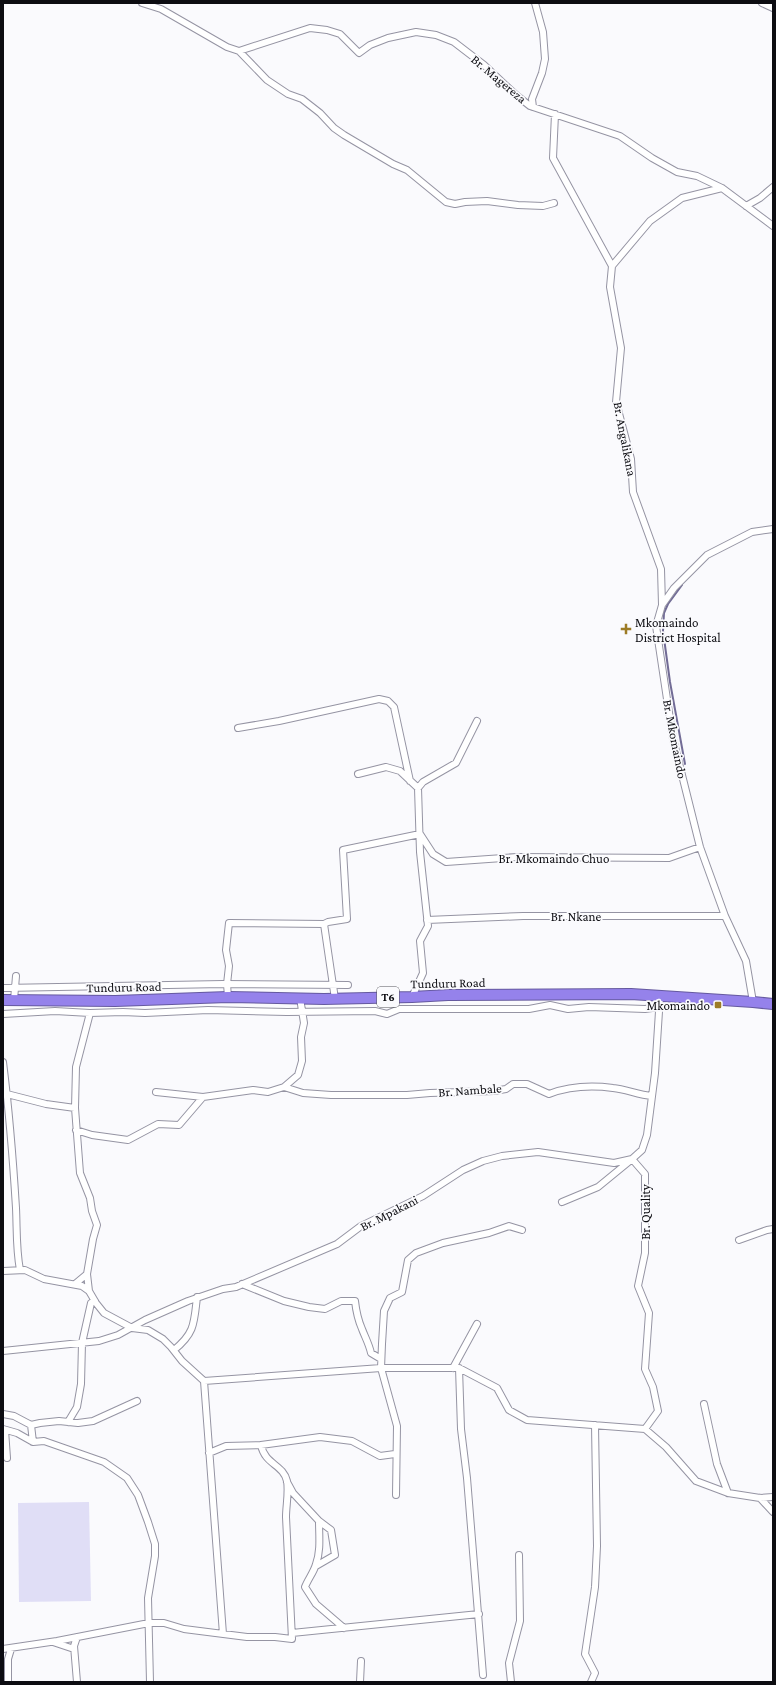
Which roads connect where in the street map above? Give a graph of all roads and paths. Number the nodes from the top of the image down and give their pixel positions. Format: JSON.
{"nodes":[{"id":1,"x":142,"y":3,"type":"edge"},
{"id":2,"x":535,"y":3,"type":"edge"},
{"id":3,"x":762,"y":3,"type":"edge"},
{"id":4,"x":773,"y":8,"type":"edge"},
{"id":5,"x":239,"y":51,"type":"junction"},
{"id":6,"x":533,"y":107,"type":"junction"},
{"id":7,"x":555,"y":114,"type":"junction"},
{"id":8,"x":722,"y":188,"type":"junction"},
{"id":9,"x":773,"y":188,"type":"edge"},
{"id":10,"x":554,"y":203,"type":"dead end"},
{"id":11,"x":746,"y":206,"type":"junction"},
{"id":12,"x":773,"y":226,"type":"edge"},
{"id":13,"x":612,"y":266,"type":"junction"},
{"id":14,"x":773,"y":529,"type":"edge"},
{"id":15,"x":662,"y":605,"type":"junction"},
{"id":16,"x":477,"y":721,"type":"dead end"},
{"id":17,"x":238,"y":728,"type":"dead end"},
{"id":18,"x":358,"y":774,"type":"dead end"},
{"id":19,"x":410,"y":781,"type":"junction"},
{"id":20,"x":418,"y":788,"type":"junction"},
{"id":21,"x":420,"y":834,"type":"junction"},
{"id":22,"x":700,"y":847,"type":"junction"},
{"id":23,"x":725,"y":916,"type":"junction"},
{"id":24,"x":427,"y":920,"type":"junction"},
{"id":25,"x":324,"y":924,"type":"junction"},
{"id":26,"x":16,"y":976,"type":"dead end"},
{"id":27,"x":3,"y":982,"type":"edge"},
{"id":28,"x":227,"y":984,"type":"junction"},
{"id":29,"x":348,"y":985,"type":"dead end"},
{"id":30,"x":332,"y":986,"type":"junction"},
{"id":31,"x":3,"y":988,"type":"edge"},
{"id":32,"x":15,"y":988,"type":"junction"},
{"id":33,"x":660,"y":996,"type":"junction"},
{"id":34,"x":228,"y":997,"type":"junction"},
{"id":35,"x":412,"y":997,"type":"junction"},
{"id":36,"x":300,"y":998,"type":"junction"},
{"id":37,"x":335,"y":999,"type":"junction"},
{"id":38,"x":3,"y":1000,"type":"edge"},
{"id":39,"x":14,"y":1000,"type":"junction"},
{"id":40,"x":753,"y":1002,"type":"junction"},
{"id":41,"x":773,"y":1004,"type":"edge"},
{"id":42,"x":659,"y":1007,"type":"junction"},
{"id":43,"x":302,"y":1012,"type":"junction"},
{"id":44,"x":90,"y":1013,"type":"junction"},
{"id":45,"x":3,"y":1014,"type":"edge"},
{"id":46,"x":3,"y":1062,"type":"edge"},
{"id":47,"x":284,"y":1087,"type":"junction"},
{"id":48,"x":156,"y":1092,"type":"dead end"},
{"id":49,"x":7,"y":1094,"type":"junction"},
{"id":50,"x":652,"y":1096,"type":"junction"},
{"id":51,"x":203,"y":1098,"type":"junction"},
{"id":52,"x":75,"y":1108,"type":"junction"},
{"id":53,"x":76,"y":1130,"type":"junction"},
{"id":54,"x":632,"y":1158,"type":"junction"},
{"id":55,"x":562,"y":1202,"type":"dead end"},
{"id":56,"x":773,"y":1229,"type":"edge"},
{"id":57,"x":522,"y":1230,"type":"dead end"},
{"id":58,"x":739,"y":1240,"type":"dead end"},
{"id":59,"x":20,"y":1270,"type":"junction"},
{"id":60,"x":3,"y":1271,"type":"edge"},
{"id":61,"x":87,"y":1274,"type":"junction"},
{"id":62,"x":75,"y":1284,"type":"junction"},
{"id":63,"x":242,"y":1284,"type":"junction"},
{"id":64,"x":89,"y":1291,"type":"junction"},
{"id":65,"x":197,"y":1297,"type":"junction"},
{"id":66,"x":95,"y":1301,"type":"junction"},
{"id":67,"x":477,"y":1324,"type":"dead end"},
{"id":68,"x":132,"y":1328,"type":"junction"},
{"id":69,"x":82,"y":1343,"type":"junction"},
{"id":70,"x":174,"y":1350,"type":"junction"},
{"id":71,"x":3,"y":1351,"type":"edge"},
{"id":72,"x":381,"y":1359,"type":"junction"},
{"id":73,"x":381,"y":1368,"type":"junction"},
{"id":74,"x":456,"y":1368,"type":"junction"},
{"id":75,"x":204,"y":1381,"type":"junction"},
{"id":76,"x":137,"y":1401,"type":"dead end"},
{"id":77,"x":704,"y":1404,"type":"dead end"},
{"id":78,"x":3,"y":1414,"type":"edge"},
{"id":79,"x":68,"y":1422,"type":"junction"},
{"id":80,"x":31,"y":1425,"type":"junction"},
{"id":81,"x":594,"y":1425,"type":"junction"},
{"id":82,"x":645,"y":1429,"type":"junction"},
{"id":83,"x":4,"y":1430,"type":"edge"},
{"id":84,"x":33,"y":1442,"type":"junction"},
{"id":85,"x":262,"y":1445,"type":"junction"},
{"id":86,"x":209,"y":1453,"type":"junction"},
{"id":87,"x":395,"y":1454,"type":"junction"},
{"id":88,"x":7,"y":1458,"type":"dead end"},
{"id":89,"x":287,"y":1482,"type":"junction"},
{"id":90,"x":728,"y":1493,"type":"junction"},
{"id":91,"x":396,"y":1494,"type":"dead end"},
{"id":92,"x":773,"y":1497,"type":"edge"},
{"id":93,"x":760,"y":1498,"type":"junction"},
{"id":94,"x":773,"y":1512,"type":"edge"},
{"id":95,"x":319,"y":1521,"type":"junction"},
{"id":96,"x":519,"y":1555,"type":"dead end"},
{"id":97,"x":316,"y":1566,"type":"junction"},
{"id":98,"x":479,"y":1614,"type":"junction"},
{"id":99,"x":149,"y":1623,"type":"junction"},
{"id":100,"x":344,"y":1628,"type":"junction"},
{"id":101,"x":292,"y":1633,"type":"junction"},
{"id":102,"x":223,"y":1634,"type":"junction"},
{"id":103,"x":77,"y":1637,"type":"junction"},
{"id":104,"x":52,"y":1642,"type":"junction"},
{"id":105,"x":11,"y":1648,"type":"junction"},
{"id":106,"x":3,"y":1649,"type":"edge"},
{"id":107,"x":74,"y":1649,"type":"junction"},
{"id":108,"x":361,"y":1661,"type":"dead end"},
{"id":109,"x":483,"y":1675,"type":"dead end"},
{"id":110,"x":8,"y":1682,"type":"edge"},
{"id":111,"x":77,"y":1682,"type":"edge"},
{"id":112,"x":150,"y":1682,"type":"edge"},
{"id":113,"x":360,"y":1682,"type":"edge"},
{"id":114,"x":511,"y":1682,"type":"edge"},
{"id":115,"x":591,"y":1682,"type":"edge"}],
"edges":[{"from":1,"to":5,"type":"street"},
{"from":2,"to":6,"type":"street"},
{"from":3,"to":4,"type":"street"},
{"from":5,"to":6,"type":"street","name":"Br. Magereza"},
{"from":5,"to":10,"type":"street"},
{"from":6,"to":7,"type":"street","name":"Br. Magereza"},
{"from":7,"to":8,"type":"street","name":"Br. Magereza"},
{"from":7,"to":13,"type":"street"},
{"from":8,"to":11,"type":"street","name":"Br. Magereza"},
{"from":8,"to":13,"type":"street"},
{"from":9,"to":11,"type":"street"},
{"from":11,"to":12,"type":"street","name":"Br. Magereza"},
{"from":13,"to":15,"type":"street","name":"Br. Angalikana"},
{"from":14,"to":15,"type":"street","name":"Br. Mkomaindo"},
{"from":15,"to":22,"type":"street","name":"Br. Mkomaindo"},
{"from":16,"to":20,"type":"street"},
{"from":17,"to":19,"type":"street"},
{"from":18,"to":19,"type":"street"},
{"from":19,"to":20,"type":"street"},
{"from":20,"to":21,"type":"street"},
{"from":21,"to":22,"type":"street","name":"Br. Mkomaindo Chuo"},
{"from":21,"to":24,"type":"street"},
{"from":21,"to":25,"type":"street"},
{"from":22,"to":23,"type":"street","name":"Br. Mkomaindo"},
{"from":23,"to":24,"type":"street","name":"Br. Nkane"},
{"from":23,"to":40,"type":"street","name":"Br. Mkomaindo"},
{"from":24,"to":35,"type":"street"},
{"from":25,"to":28,"type":"street"},
{"from":25,"to":30,"type":"street"},
{"from":26,"to":32,"type":"street"},
{"from":27,"to":32,"type":"street"},
{"from":28,"to":30,"type":"street"},
{"from":28,"to":32,"type":"street"},
{"from":28,"to":34,"type":"street"},
{"from":29,"to":30,"type":"street"},
{"from":30,"to":37,"type":"street"},
{"from":31,"to":32,"type":"street"},
{"from":32,"to":39,"type":"street"},
{"from":33,"to":35,"type":"highway","name":"Tunduru Road","number":"T6"},
{"from":33,"to":40,"type":"highway","name":"Tunduru Road","number":"T6"},
{"from":33,"to":42,"type":"street"},
{"from":34,"to":36,"type":"highway","name":"Tunduru Road","number":"T6"},
{"from":34,"to":39,"type":"highway","name":"Tunduru Road","number":"T6"},
{"from":35,"to":37,"type":"highway","name":"Tunduru Road","number":"T6"},
{"from":36,"to":37,"type":"highway","name":"Tunduru Road","number":"T6"},
{"from":36,"to":43,"type":"street"},
{"from":38,"to":39,"type":"highway","name":"Tunduru Road","number":"T6"},
{"from":40,"to":41,"type":"highway","name":"Tunduru Road","number":"T6"},
{"from":42,"to":43,"type":"street"},
{"from":42,"to":50,"type":"street"},
{"from":43,"to":44,"type":"street"},
{"from":43,"to":47,"type":"street"},
{"from":44,"to":45,"type":"street"},
{"from":44,"to":52,"type":"street"},
{"from":46,"to":49,"type":"street"},
{"from":47,"to":50,"type":"street","name":"Br. Nambale"},
{"from":47,"to":51,"type":"street"},
{"from":48,"to":51,"type":"street"},
{"from":49,"to":52,"type":"street"},
{"from":49,"to":59,"type":"street"},
{"from":50,"to":54,"type":"street"},
{"from":51,"to":53,"type":"street"},
{"from":52,"to":53,"type":"street"},
{"from":53,"to":61,"type":"street"},
{"from":54,"to":55,"type":"street"},
{"from":54,"to":63,"type":"street","name":"Br. Mpakani"},
{"from":54,"to":82,"type":"street","name":"Br. Quality"},
{"from":56,"to":58,"type":"street"},
{"from":57,"to":72,"type":"street"},
{"from":59,"to":60,"type":"street"},
{"from":59,"to":62,"type":"street"},
{"from":61,"to":62,"type":"street"},
{"from":61,"to":64,"type":"street"},
{"from":62,"to":64,"type":"street"},
{"from":63,"to":65,"type":"street","name":"Br. Mpakani"},
{"from":63,"to":72,"type":"street"},
{"from":64,"to":66,"type":"street"},
{"from":65,"to":68,"type":"street","name":"Br. Mpakani"},
{"from":65,"to":70,"type":"street"},
{"from":66,"to":68,"type":"street"},
{"from":66,"to":69,"type":"street"},
{"from":67,"to":74,"type":"street"},
{"from":68,"to":69,"type":"street","name":"Br. Mpakani"},
{"from":68,"to":70,"type":"street"},
{"from":69,"to":71,"type":"street","name":"Br. Mpakani"},
{"from":69,"to":79,"type":"street"},
{"from":70,"to":75,"type":"street"},
{"from":72,"to":73,"type":"street"},
{"from":73,"to":74,"type":"street"},
{"from":73,"to":75,"type":"street"},
{"from":73,"to":87,"type":"street"},
{"from":74,"to":81,"type":"street"},
{"from":74,"to":98,"type":"street"},
{"from":75,"to":86,"type":"street"},
{"from":76,"to":79,"type":"street"},
{"from":77,"to":90,"type":"street"},
{"from":78,"to":80,"type":"street"},
{"from":79,"to":80,"type":"street"},
{"from":80,"to":84,"type":"street"},
{"from":81,"to":82,"type":"street"},
{"from":81,"to":115,"type":"street"},
{"from":82,"to":90,"type":"street"},
{"from":83,"to":84,"type":"street"},
{"from":83,"to":88,"type":"street"},
{"from":84,"to":99,"type":"street"},
{"from":85,"to":86,"type":"street"},
{"from":85,"to":87,"type":"street"},
{"from":85,"to":89,"type":"street"},
{"from":86,"to":102,"type":"street"},
{"from":87,"to":91,"type":"street"},
{"from":89,"to":95,"type":"street"},
{"from":89,"to":101,"type":"street"},
{"from":90,"to":93,"type":"street"},
{"from":92,"to":93,"type":"street"},
{"from":93,"to":94,"type":"street"},
{"from":95,"to":97,"type":"street"},
{"from":95,"to":97,"type":"street"},
{"from":96,"to":114,"type":"street"},
{"from":97,"to":100,"type":"street"},
{"from":98,"to":100,"type":"street"},
{"from":98,"to":109,"type":"street"},
{"from":99,"to":102,"type":"street"},
{"from":99,"to":103,"type":"street"},
{"from":99,"to":112,"type":"street"},
{"from":100,"to":101,"type":"street"},
{"from":101,"to":102,"type":"street"},
{"from":103,"to":104,"type":"street"},
{"from":103,"to":107,"type":"street"},
{"from":104,"to":105,"type":"street"},
{"from":104,"to":107,"type":"street"},
{"from":105,"to":106,"type":"street"},
{"from":105,"to":110,"type":"street"},
{"from":107,"to":111,"type":"street"},
{"from":108,"to":113,"type":"street"}]}
